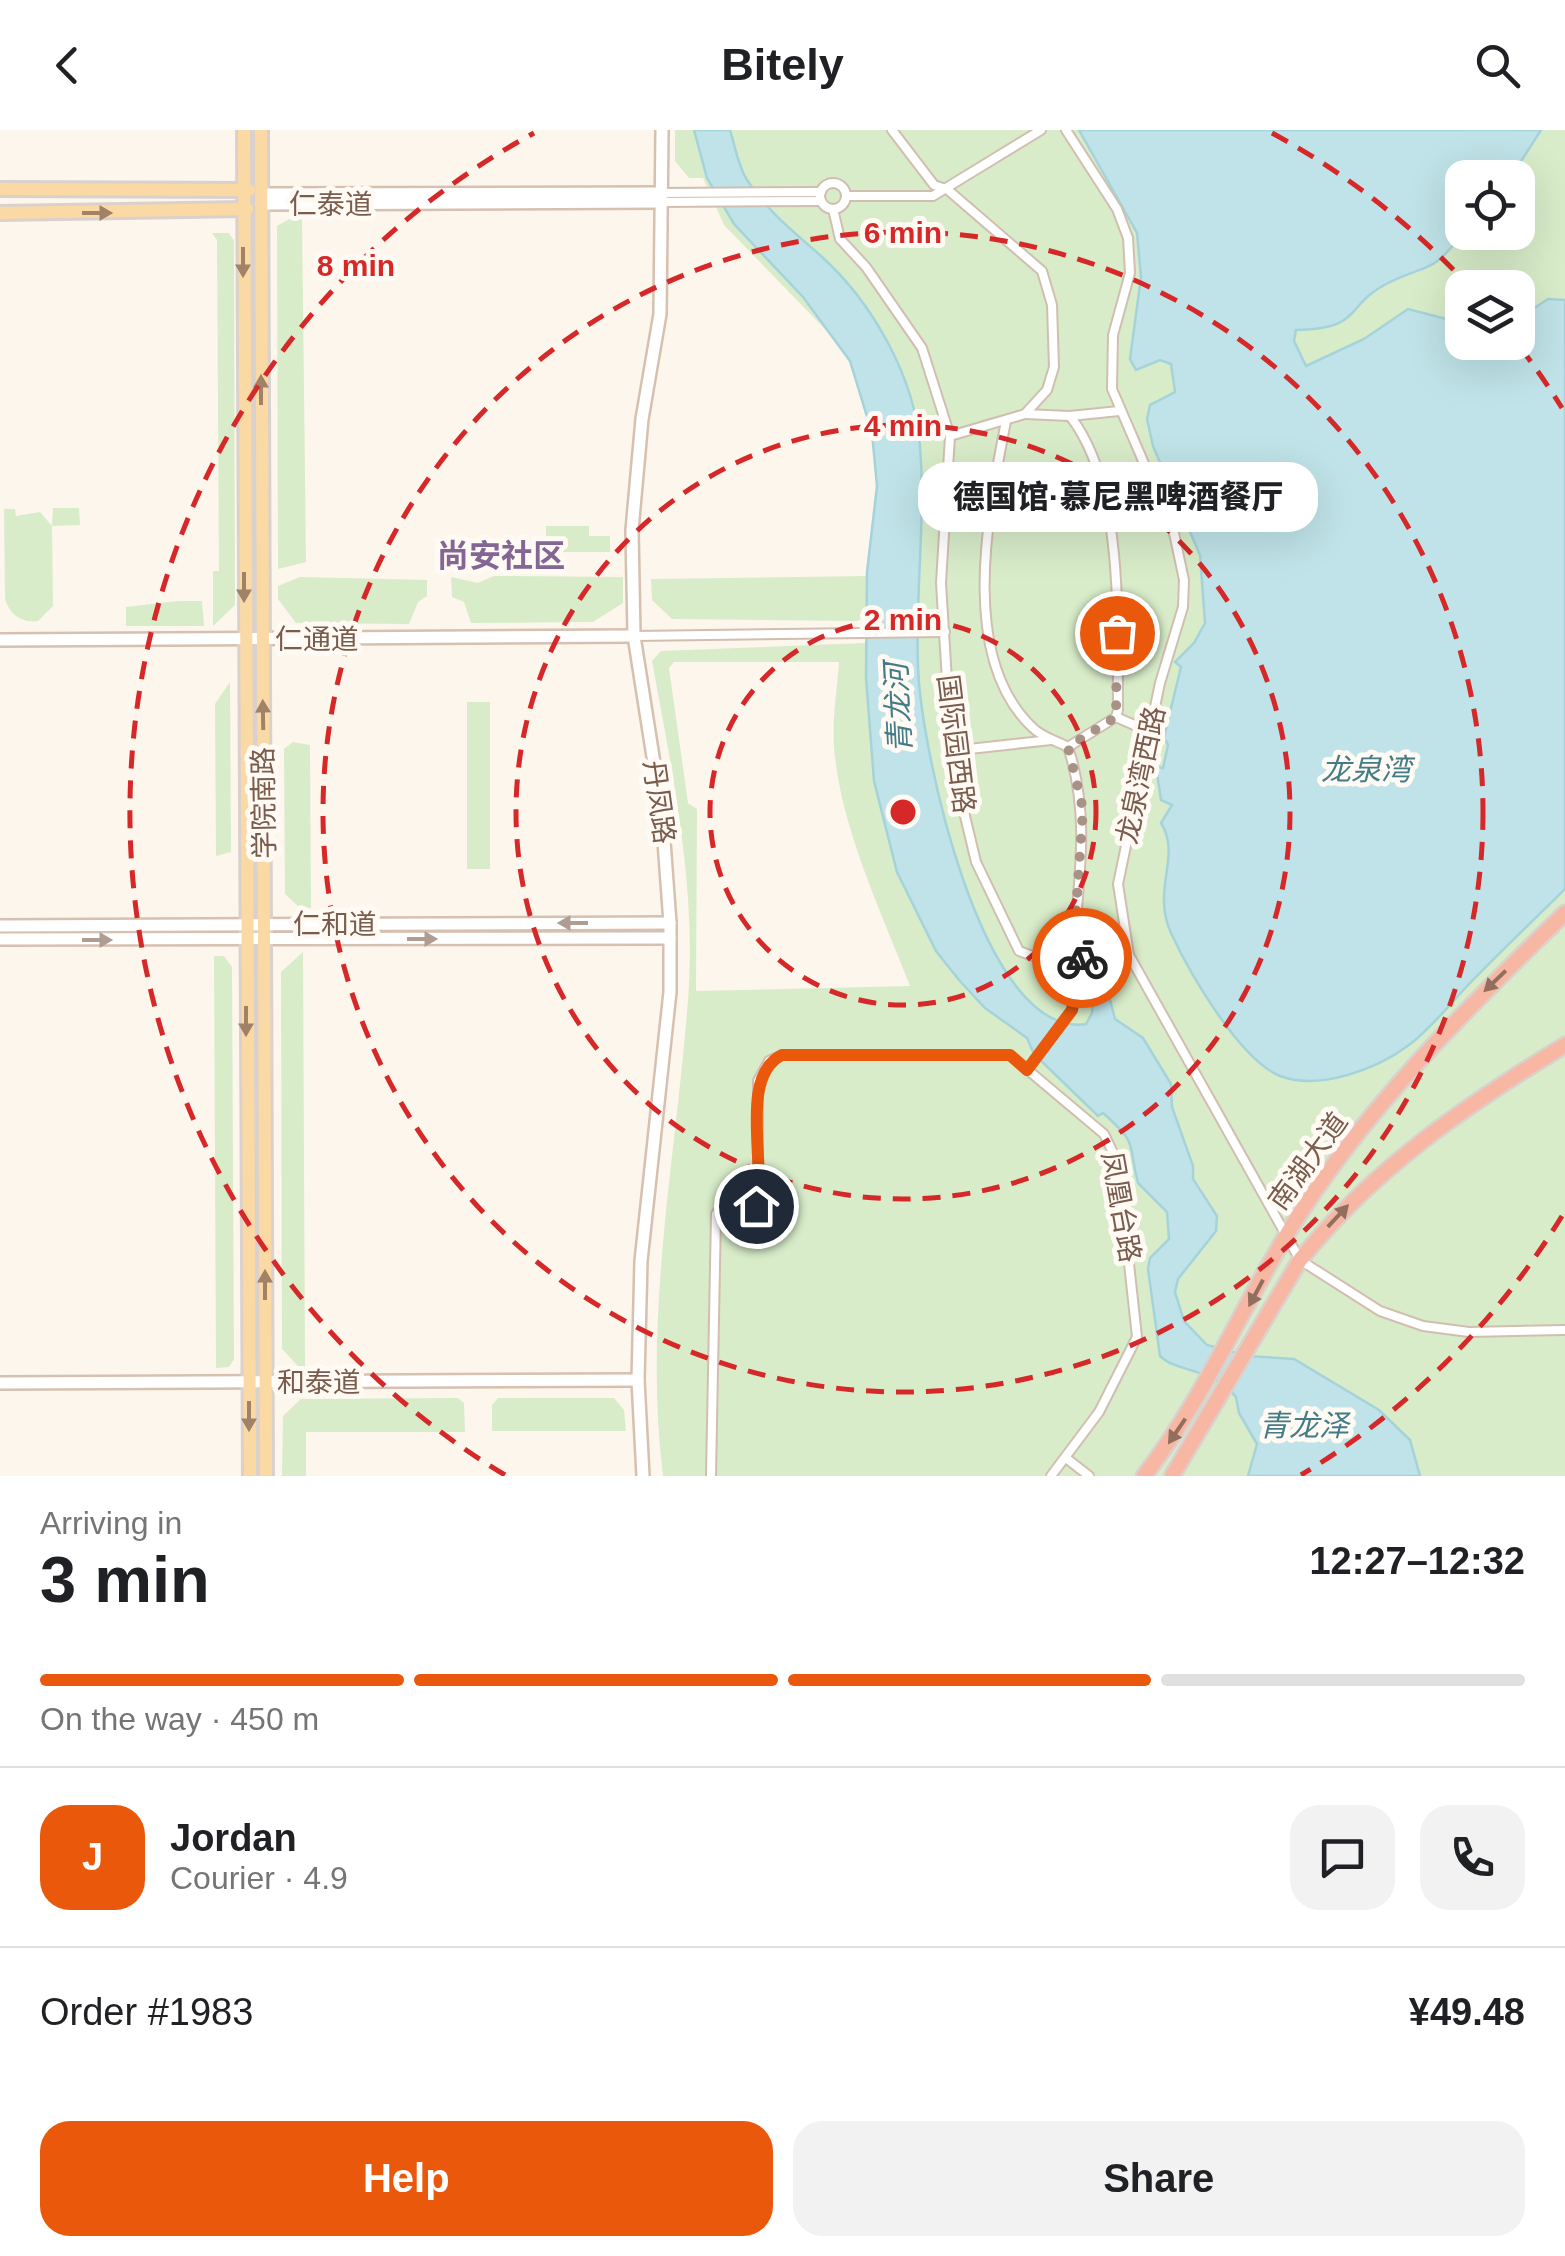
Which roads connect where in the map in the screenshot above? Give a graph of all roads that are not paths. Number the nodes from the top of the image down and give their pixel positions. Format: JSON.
{"nodes":[{"id":1,"x":244,"y":130,"type":"edge"},
{"id":2,"x":261,"y":130,"type":"edge"},
{"id":3,"x":662,"y":130,"type":"edge"},
{"id":4,"x":892,"y":130,"type":"edge"},
{"id":5,"x":1041,"y":130,"type":"edge"},
{"id":6,"x":1066,"y":130,"type":"edge"},
{"id":7,"x":244,"y":188,"type":"junction"},
{"id":8,"x":0,"y":189,"type":"edge"},
{"id":9,"x":948,"y":190,"type":"junction"},
{"id":10,"x":846,"y":196,"type":"junction"},
{"id":11,"x":821,"y":197,"type":"junction"},
{"id":12,"x":662,"y":198,"type":"junction"},
{"id":13,"x":261,"y":199,"type":"junction"},
{"id":14,"x":833,"y":209,"type":"junction"},
{"id":15,"x":244,"y":210,"type":"junction"},
{"id":16,"x":0,"y":213,"type":"edge"},
{"id":17,"x":1119,"y":410,"type":"junction"},
{"id":18,"x":1025,"y":414,"type":"junction"},
{"id":19,"x":1070,"y":416,"type":"junction"},
{"id":20,"x":1006,"y":421,"type":"junction"},
{"id":21,"x":950,"y":436,"type":"junction"},
{"id":22,"x":944,"y":632,"type":"junction"},
{"id":23,"x":634,"y":636,"type":"junction"},
{"id":24,"x":244,"y":639,"type":"junction"},
{"id":25,"x":262,"y":639,"type":"junction"},
{"id":26,"x":0,"y":640,"type":"edge"},
{"id":27,"x":1116,"y":717,"type":"junction"},
{"id":28,"x":1150,"y":732,"type":"junction"},
{"id":29,"x":1054,"y":740,"type":"junction"},
{"id":30,"x":1068,"y":747,"type":"junction"},
{"id":31,"x":951,"y":750,"type":"junction"},
{"id":32,"x":1565,"y":914,"type":"edge"},
{"id":33,"x":670,"y":923,"type":"junction"},
{"id":34,"x":246,"y":924,"type":"junction"},
{"id":35,"x":266,"y":924,"type":"junction"},
{"id":36,"x":0,"y":926,"type":"edge"},
{"id":37,"x":670,"y":938,"type":"junction"},
{"id":38,"x":0,"y":939,"type":"edge"},
{"id":39,"x":246,"y":940,"type":"junction"},
{"id":40,"x":264,"y":940,"type":"junction"},
{"id":41,"x":1078,"y":955,"type":"junction"},
{"id":42,"x":1129,"y":956,"type":"junction"},
{"id":43,"x":1565,"y":1045,"type":"edge"},
{"id":44,"x":1027,"y":1070,"type":"junction"},
{"id":45,"x":1287,"y":1234,"type":"junction"},
{"id":46,"x":1300,"y":1260,"type":"junction"},
{"id":47,"x":1565,"y":1330,"type":"edge"},
{"id":48,"x":638,"y":1380,"type":"junction"},
{"id":49,"x":249,"y":1382,"type":"junction"},
{"id":50,"x":266,"y":1382,"type":"junction"},
{"id":51,"x":0,"y":1383,"type":"edge"},
{"id":52,"x":1066,"y":1458,"type":"junction"},
{"id":53,"x":250,"y":1476,"type":"edge"},
{"id":54,"x":266,"y":1476,"type":"edge"},
{"id":55,"x":643,"y":1476,"type":"edge"},
{"id":56,"x":711,"y":1476,"type":"edge"},
{"id":57,"x":1051,"y":1476,"type":"edge"},
{"id":58,"x":1090,"y":1476,"type":"edge"},
{"id":59,"x":1144,"y":1476,"type":"edge"},
{"id":60,"x":1172,"y":1476,"type":"edge"}],
"edges":[{"from":1,"to":7,"type":"main road","name":"学院南路"},
{"from":2,"to":13,"type":"main road","name":"学院南路"},
{"from":3,"to":12,"type":"main road","name":"丹凤路"},
{"from":4,"to":9,"type":"street"},
{"from":5,"to":9,"type":"street"},
{"from":6,"to":17,"type":"street","name":"龙泉湾西路"},
{"from":7,"to":8,"type":"main road","name":"仁泰道"},
{"from":7,"to":13,"type":"main road","name":"仁泰道"},
{"from":7,"to":15,"type":"main road","name":"学院南路"},
{"from":9,"to":10,"type":"street"},
{"from":9,"to":18,"type":"street"},
{"from":10,"to":11,"type":"street"},
{"from":10,"to":14,"type":"street"},
{"from":11,"to":12,"type":"street"},
{"from":11,"to":14,"type":"street"},
{"from":12,"to":13,"type":"main road","name":"仁泰道"},
{"from":12,"to":23,"type":"main road","name":"丹凤路"},
{"from":13,"to":15,"type":"main road","name":"仁泰道"},
{"from":25,"to":13,"type":"main road","name":"学院南路","one_way":true},
{"from":14,"to":21,"type":"street","name":"国际园西路"},
{"from":16,"to":15,"type":"main road","name":"仁泰道","one_way":true},
{"from":15,"to":24,"type":"main road","name":"学院南路","one_way":true},
{"from":17,"to":19,"type":"street"},
{"from":17,"to":28,"type":"street","name":"龙泉湾西路"},
{"from":18,"to":19,"type":"street"},
{"from":18,"to":20,"type":"street"},
{"from":19,"to":27,"type":"street"},
{"from":20,"to":21,"type":"street"},
{"from":20,"to":29,"type":"street"},
{"from":21,"to":22,"type":"street","name":"国际园西路"},
{"from":22,"to":23,"type":"street"},
{"from":22,"to":31,"type":"street","name":"国际园西路"},
{"from":23,"to":25,"type":"main road","name":"仁通道"},
{"from":23,"to":33,"type":"main road","name":"丹凤路"},
{"from":24,"to":25,"type":"main road","name":"仁通道"},
{"from":24,"to":26,"type":"main road","name":"仁通道"},
{"from":24,"to":34,"type":"main road","name":"学院南路"},
{"from":35,"to":25,"type":"main road","name":"学院南路","one_way":true},
{"from":27,"to":28,"type":"street"},
{"from":27,"to":30,"type":"street"},
{"from":28,"to":42,"type":"street","name":"龙泉湾西路"},
{"from":29,"to":30,"type":"street"},
{"from":29,"to":31,"type":"street"},
{"from":30,"to":41,"type":"street"},
{"from":31,"to":41,"type":"street","name":"国际园西路"},
{"from":32,"to":45,"type":"highway","name":"南湖大道","one_way":true},
{"from":33,"to":35,"type":"main road","name":"仁和道","one_way":true},
{"from":33,"to":37,"type":"main road","name":"丹凤路"},
{"from":34,"to":35,"type":"main road","name":"仁和道"},
{"from":34,"to":36,"type":"main road","name":"仁和道"},
{"from":34,"to":39,"type":"main road","name":"学院南路"},
{"from":35,"to":40,"type":"main road","name":"学院南路"},
{"from":40,"to":37,"type":"main road","name":"仁和道","one_way":true},
{"from":37,"to":48,"type":"main road","name":"丹凤路"},
{"from":38,"to":39,"type":"main road","name":"仁和道","one_way":true},
{"from":39,"to":40,"type":"main road","name":"仁和道"},
{"from":39,"to":49,"type":"main road","name":"学院南路","one_way":true},
{"from":50,"to":40,"type":"main road","name":"学院南路","one_way":true},
{"from":41,"to":42,"type":"street","name":"国际园西路"},
{"from":41,"to":44,"type":"street"},
{"from":42,"to":45,"type":"street","name":"龙泉湾西路"},
{"from":46,"to":43,"type":"highway","name":"南湖大道","one_way":true},
{"from":44,"to":52,"type":"street","name":"凤凰台路"},
{"from":44,"to":56,"type":"street","name":"凤凰台路"},
{"from":45,"to":46,"type":"street","name":"龙泉湾西路"},
{"from":45,"to":59,"type":"highway","name":"南湖大道","one_way":true},
{"from":46,"to":47,"type":"street"},
{"from":46,"to":60,"type":"highway","name":"南湖大道"},
{"from":48,"to":50,"type":"main road","name":"和泰道"},
{"from":48,"to":55,"type":"main road","name":"丹凤路"},
{"from":49,"to":50,"type":"main road","name":"和泰道"},
{"from":49,"to":51,"type":"main road","name":"和泰道"},
{"from":49,"to":53,"type":"main road","name":"学院南路","one_way":true},
{"from":50,"to":54,"type":"main road","name":"学院南路"},
{"from":52,"to":57,"type":"street","name":"凤凰台路"},
{"from":52,"to":58,"type":"street"}]}
